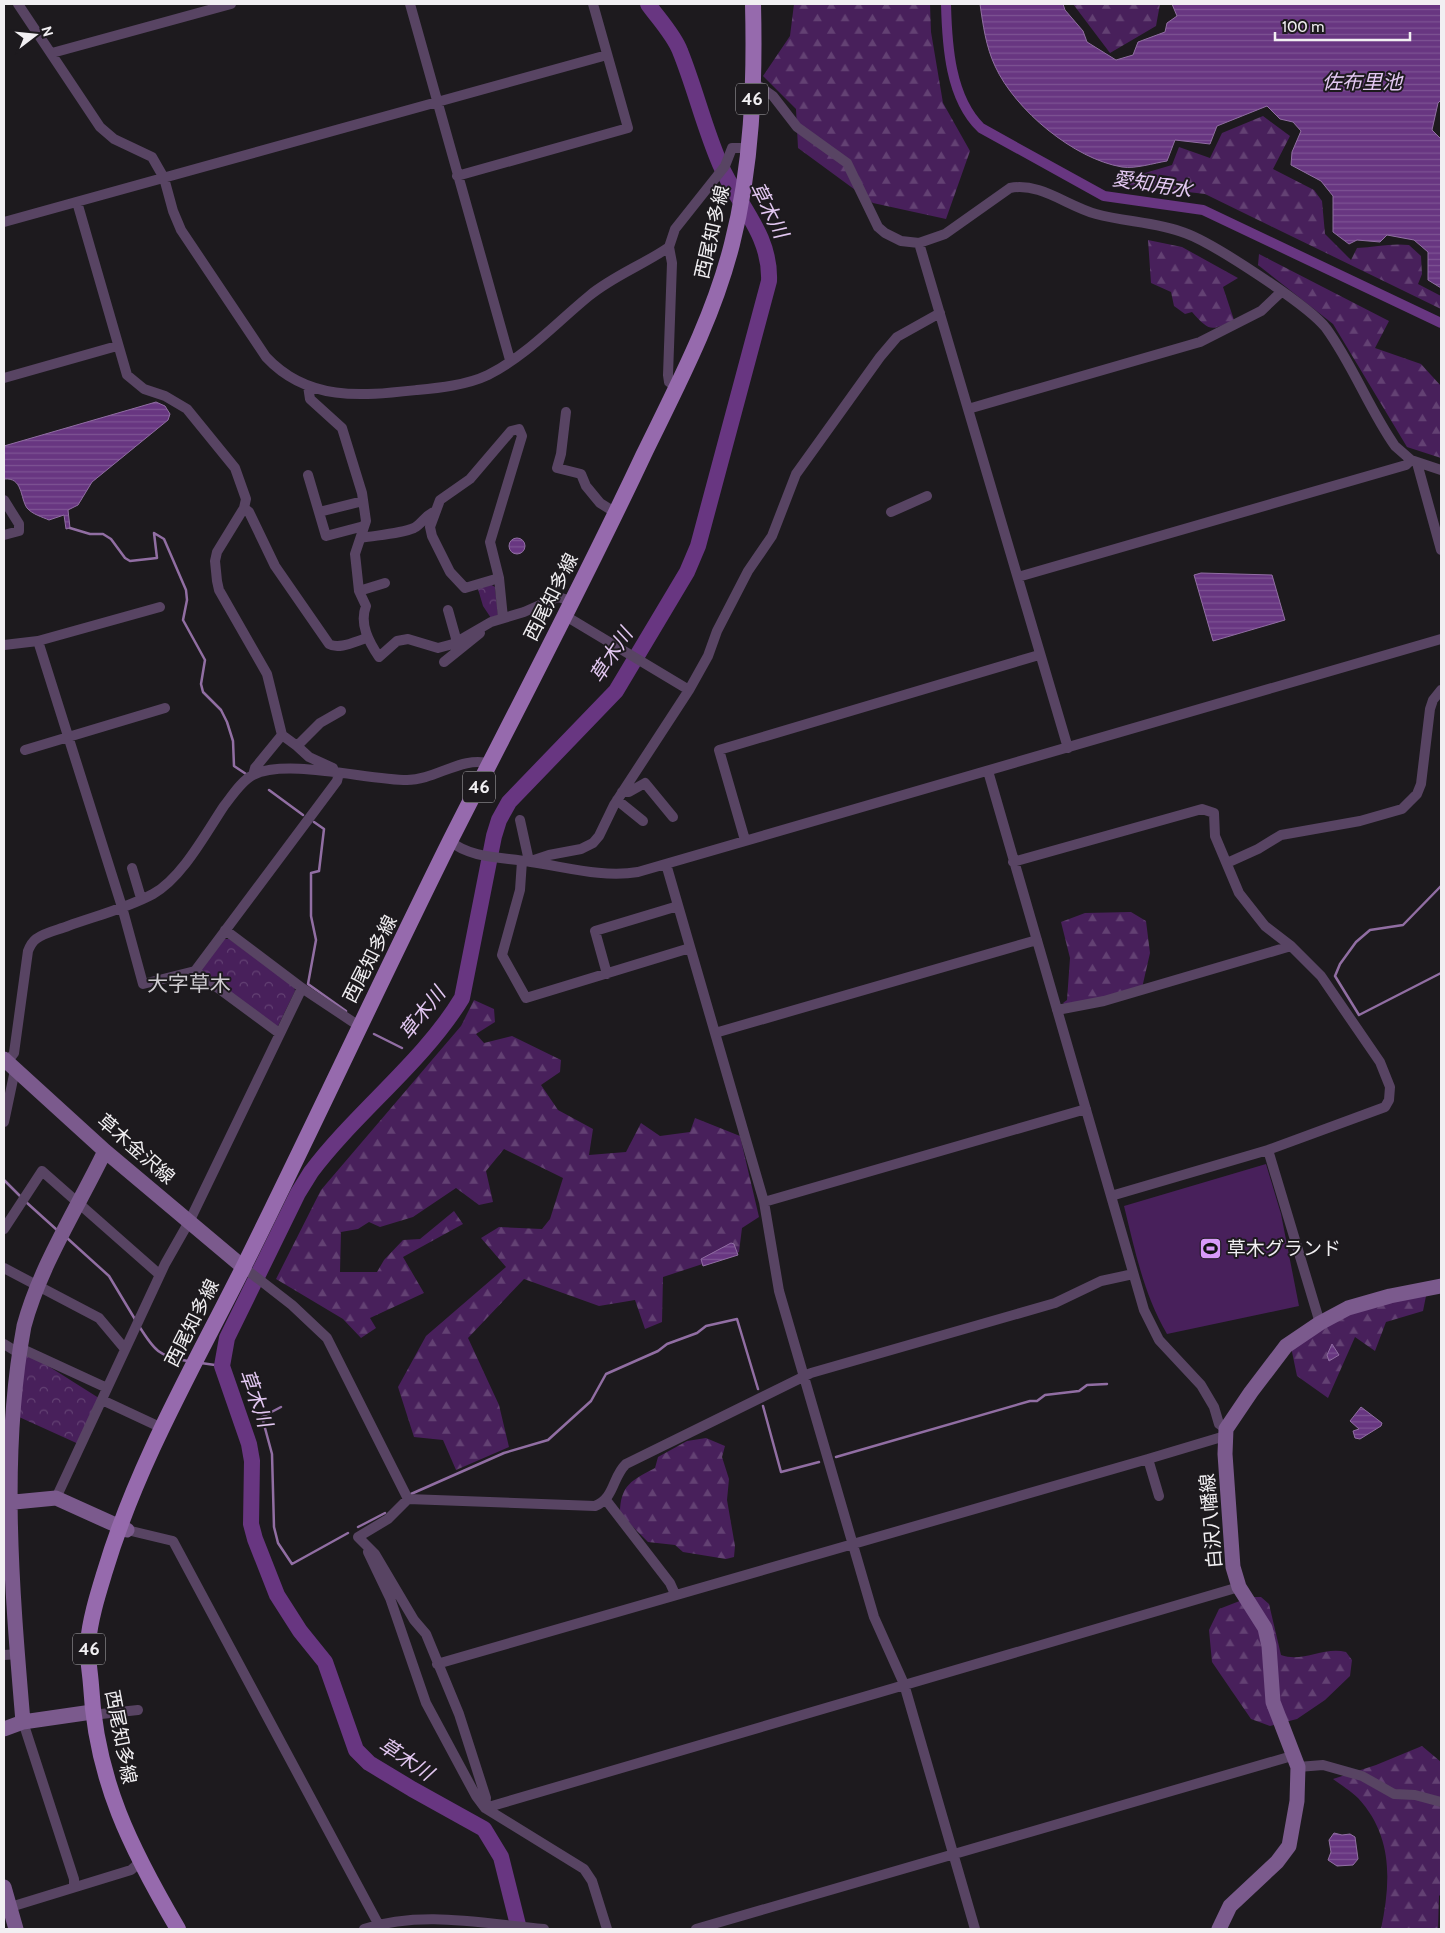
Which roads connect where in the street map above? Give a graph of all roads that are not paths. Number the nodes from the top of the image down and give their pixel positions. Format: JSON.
{"nodes":[{"id":1,"x":18,"y":4,"type":"edge"},
{"id":2,"x":230,"y":4,"type":"edge"},
{"id":3,"x":410,"y":4,"type":"edge"},
{"id":4,"x":593,"y":4,"type":"edge"},
{"id":5,"x":753,"y":4,"type":"edge"},
{"id":6,"x":52,"y":53,"type":"junction"},
{"id":7,"x":607,"y":55,"type":"junction"},
{"id":8,"x":753,"y":82,"type":"junction"},
{"id":9,"x":437,"y":102,"type":"junction"},
{"id":10,"x":749,"y":148,"type":"junction"},
{"id":11,"x":457,"y":176,"type":"junction"},
{"id":12,"x":164,"y":178,"type":"junction"},
{"id":13,"x":77,"y":202,"type":"junction"},
{"id":14,"x":4,"y":222,"type":"edge"},
{"id":15,"x":919,"y":243,"type":"junction"},
{"id":16,"x":669,"y":247,"type":"junction"},
{"id":17,"x":1281,"y":292,"type":"junction"},
{"id":18,"x":940,"y":313,"type":"junction"},
{"id":19,"x":118,"y":346,"type":"junction"},
{"id":20,"x":510,"y":360,"type":"junction"},
{"id":21,"x":4,"y":378,"type":"edge"},
{"id":22,"x":308,"y":386,"type":"junction"},
{"id":23,"x":676,"y":387,"type":"junction"},
{"id":24,"x":968,"y":409,"type":"junction"},
{"id":25,"x":566,"y":412,"type":"dead end"},
{"id":26,"x":1414,"y":462,"type":"junction"},
{"id":27,"x":1441,"y":470,"type":"edge"},
{"id":28,"x":308,"y":476,"type":"dead end"},
{"id":29,"x":927,"y":496,"type":"dead end"},
{"id":30,"x":4,"y":500,"type":"edge"},
{"id":31,"x":363,"y":501,"type":"junction"},
{"id":32,"x":244,"y":508,"type":"junction"},
{"id":33,"x":436,"y":511,"type":"junction"},
{"id":34,"x":319,"y":512,"type":"junction"},
{"id":35,"x":891,"y":512,"type":"dead end"},
{"id":36,"x":616,"y":513,"type":"junction"},
{"id":37,"x":364,"y":526,"type":"junction"},
{"id":38,"x":4,"y":535,"type":"edge"},
{"id":39,"x":361,"y":538,"type":"junction"},
{"id":40,"x":1441,"y":550,"type":"edge"},
{"id":41,"x":1018,"y":577,"type":"junction"},
{"id":42,"x":498,"y":578,"type":"junction"},
{"id":43,"x":385,"y":582,"type":"dead end"},
{"id":44,"x":359,"y":591,"type":"junction"},
{"id":45,"x":160,"y":607,"type":"dead end"},
{"id":46,"x":568,"y":608,"type":"junction"},
{"id":47,"x":448,"y":610,"type":"dead end"},
{"id":48,"x":503,"y":618,"type":"junction"},
{"id":49,"x":482,"y":627,"type":"junction"},
{"id":50,"x":367,"y":638,"type":"junction"},
{"id":51,"x":1441,"y":639,"type":"edge"},
{"id":52,"x":38,"y":641,"type":"junction"},
{"id":53,"x":457,"y":642,"type":"junction"},
{"id":54,"x":4,"y":645,"type":"edge"},
{"id":55,"x":1039,"y":655,"type":"junction"},
{"id":56,"x":444,"y":662,"type":"dead end"},
{"id":57,"x":689,"y":690,"type":"junction"},
{"id":58,"x":1441,"y":690,"type":"edge"},
{"id":59,"x":165,"y":708,"type":"dead end"},
{"id":60,"x":341,"y":711,"type":"dead end"},
{"id":61,"x":282,"y":735,"type":"junction"},
{"id":62,"x":67,"y":736,"type":"junction"},
{"id":63,"x":297,"y":746,"type":"junction"},
{"id":64,"x":1068,"y":748,"type":"junction"},
{"id":65,"x":25,"y":750,"type":"dead end"},
{"id":66,"x":491,"y":764,"type":"junction"},
{"id":67,"x":988,"y":771,"type":"junction"},
{"id":68,"x":336,"y":773,"type":"junction"},
{"id":69,"x":253,"y":775,"type":"junction"},
{"id":70,"x":619,"y":796,"type":"junction"},
{"id":71,"x":673,"y":817,"type":"dead end"},
{"id":72,"x":520,"y":820,"type":"dead end"},
{"id":73,"x":643,"y":821,"type":"dead end"},
{"id":74,"x":745,"y":840,"type":"junction"},
{"id":75,"x":450,"y":841,"type":"junction"},
{"id":76,"x":527,"y":861,"type":"junction"},
{"id":77,"x":1013,"y":862,"type":"junction"},
{"id":78,"x":1227,"y":863,"type":"junction"},
{"id":79,"x":666,"y":864,"type":"junction"},
{"id":80,"x":132,"y":868,"type":"dead end"},
{"id":81,"x":141,"y":898,"type":"junction"},
{"id":82,"x":678,"y":906,"type":"junction"},
{"id":83,"x":122,"y":907,"type":"junction"},
{"id":84,"x":225,"y":930,"type":"junction"},
{"id":85,"x":1037,"y":940,"type":"junction"},
{"id":86,"x":1291,"y":946,"type":"junction"},
{"id":87,"x":690,"y":948,"type":"junction"},
{"id":88,"x":194,"y":971,"type":"junction"},
{"id":89,"x":607,"y":974,"type":"junction"},
{"id":90,"x":302,"y":988,"type":"junction"},
{"id":91,"x":1057,"y":1010,"type":"junction"},
{"id":92,"x":359,"y":1026,"type":"junction"},
{"id":93,"x":715,"y":1033,"type":"junction"},
{"id":94,"x":279,"y":1034,"type":"junction"},
{"id":95,"x":9,"y":1063,"type":"edge"},
{"id":96,"x":1086,"y":1110,"type":"junction"},
{"id":97,"x":4,"y":1122,"type":"edge"},
{"id":98,"x":1268,"y":1150,"type":"junction"},
{"id":99,"x":105,"y":1151,"type":"junction"},
{"id":100,"x":1111,"y":1196,"type":"junction"},
{"id":101,"x":80,"y":1202,"type":"junction"},
{"id":102,"x":764,"y":1202,"type":"junction"},
{"id":103,"x":190,"y":1220,"type":"junction"},
{"id":104,"x":4,"y":1229,"type":"edge"},
{"id":105,"x":4,"y":1268,"type":"edge"},
{"id":106,"x":247,"y":1271,"type":"junction"},
{"id":107,"x":1133,"y":1274,"type":"junction"},
{"id":108,"x":160,"y":1275,"type":"junction"},
{"id":109,"x":39,"y":1286,"type":"junction"},
{"id":110,"x":1441,"y":1286,"type":"edge"},
{"id":111,"x":1320,"y":1323,"type":"junction"},
{"id":112,"x":13,"y":1348,"type":"edge"},
{"id":113,"x":125,"y":1349,"type":"junction"},
{"id":114,"x":805,"y":1375,"type":"junction"},
{"id":115,"x":107,"y":1388,"type":"junction"},
{"id":116,"x":102,"y":1400,"type":"junction"},
{"id":117,"x":6,"y":1412,"type":"edge"},
{"id":118,"x":162,"y":1428,"type":"junction"},
{"id":119,"x":1226,"y":1433,"type":"junction"},
{"id":120,"x":1148,"y":1459,"type":"junction"},
{"id":121,"x":1159,"y":1496,"type":"dead end"},
{"id":122,"x":56,"y":1498,"type":"junction"},
{"id":123,"x":408,"y":1499,"type":"junction"},
{"id":124,"x":606,"y":1500,"type":"junction"},
{"id":125,"x":4,"y":1503,"type":"edge"},
{"id":126,"x":123,"y":1528,"type":"junction"},
{"id":127,"x":853,"y":1544,"type":"junction"},
{"id":128,"x":366,"y":1546,"type":"junction"},
{"id":129,"x":1239,"y":1587,"type":"junction"},
{"id":130,"x":675,"y":1594,"type":"junction"},
{"id":131,"x":11,"y":1654,"type":"edge"},
{"id":132,"x":438,"y":1664,"type":"junction"},
{"id":133,"x":904,"y":1684,"type":"junction"},
{"id":134,"x":138,"y":1710,"type":"dead end"},
{"id":135,"x":92,"y":1712,"type":"junction"},
{"id":136,"x":23,"y":1722,"type":"junction"},
{"id":137,"x":4,"y":1729,"type":"edge"},
{"id":138,"x":1295,"y":1761,"type":"junction"},
{"id":139,"x":1441,"y":1802,"type":"edge"},
{"id":140,"x":485,"y":1808,"type":"junction"},
{"id":141,"x":953,"y":1854,"type":"junction"},
{"id":142,"x":139,"y":1863,"type":"junction"},
{"id":143,"x":74,"y":1886,"type":"junction"},
{"id":144,"x":4,"y":1887,"type":"edge"},
{"id":145,"x":7,"y":1908,"type":"edge"},
{"id":146,"x":379,"y":1927,"type":"edge"},
{"id":147,"x":16,"y":1929,"type":"edge"},
{"id":148,"x":178,"y":1929,"type":"edge"},
{"id":149,"x":364,"y":1929,"type":"edge"},
{"id":150,"x":544,"y":1929,"type":"edge"},
{"id":151,"x":607,"y":1929,"type":"edge"},
{"id":152,"x":696,"y":1929,"type":"edge"},
{"id":153,"x":975,"y":1929,"type":"edge"},
{"id":154,"x":1220,"y":1929,"type":"edge"}],
"edges":[{"from":1,"to":6,"type":"street"},
{"from":2,"to":6,"type":"street"},
{"from":3,"to":9,"type":"street"},
{"from":4,"to":7,"type":"street"},
{"from":5,"to":8,"type":"main road","name":"西尾知多線","number":"46"},
{"from":6,"to":12,"type":"street"},
{"from":7,"to":9,"type":"street"},
{"from":7,"to":11,"type":"street"},
{"from":8,"to":10,"type":"main road","name":"西尾知多線","number":"46"},
{"from":8,"to":15,"type":"street"},
{"from":9,"to":11,"type":"street"},
{"from":9,"to":12,"type":"street"},
{"from":10,"to":16,"type":"street"},
{"from":10,"to":23,"type":"main road","name":"西尾知多線","number":"46"},
{"from":11,"to":20,"type":"street"},
{"from":12,"to":13,"type":"street"},
{"from":12,"to":22,"type":"street"},
{"from":13,"to":14,"type":"street"},
{"from":13,"to":19,"type":"street"},
{"from":15,"to":17,"type":"street"},
{"from":15,"to":18,"type":"street"},
{"from":16,"to":20,"type":"street"},
{"from":16,"to":23,"type":"street"},
{"from":17,"to":24,"type":"street"},
{"from":17,"to":26,"type":"street"},
{"from":18,"to":24,"type":"street"},
{"from":18,"to":57,"type":"street"},
{"from":19,"to":21,"type":"street"},
{"from":19,"to":32,"type":"street"},
{"from":20,"to":22,"type":"street"},
{"from":22,"to":31,"type":"street"},
{"from":23,"to":36,"type":"main road","name":"西尾知多線","number":"46"},
{"from":24,"to":41,"type":"street"},
{"from":25,"to":36,"type":"street"},
{"from":26,"to":27,"type":"street"},
{"from":26,"to":40,"type":"street"},
{"from":26,"to":41,"type":"street"},
{"from":28,"to":34,"type":"street"},
{"from":29,"to":35,"type":"street"},
{"from":30,"to":38,"type":"street"},
{"from":31,"to":34,"type":"street"},
{"from":31,"to":37,"type":"street"},
{"from":32,"to":50,"type":"street"},
{"from":32,"to":61,"type":"street"},
{"from":33,"to":39,"type":"street"},
{"from":33,"to":42,"type":"street"},
{"from":33,"to":42,"type":"street"},
{"from":34,"to":37,"type":"street"},
{"from":36,"to":46,"type":"main road","name":"西尾知多線","number":"46"},
{"from":37,"to":39,"type":"street"},
{"from":39,"to":44,"type":"street"},
{"from":41,"to":55,"type":"street"},
{"from":42,"to":48,"type":"street"},
{"from":43,"to":44,"type":"street"},
{"from":44,"to":50,"type":"street"},
{"from":45,"to":52,"type":"street"},
{"from":46,"to":48,"type":"street"},
{"from":46,"to":57,"type":"street"},
{"from":46,"to":66,"type":"main road","name":"西尾知多線","number":"46"},
{"from":47,"to":53,"type":"street"},
{"from":48,"to":49,"type":"street"},
{"from":49,"to":53,"type":"street"},
{"from":49,"to":56,"type":"street"},
{"from":50,"to":53,"type":"street"},
{"from":51,"to":64,"type":"street"},
{"from":52,"to":54,"type":"street"},
{"from":52,"to":62,"type":"street"},
{"from":55,"to":64,"type":"street"},
{"from":55,"to":74,"type":"street"},
{"from":57,"to":70,"type":"street"},
{"from":58,"to":78,"type":"street"},
{"from":59,"to":62,"type":"street"},
{"from":60,"to":63,"type":"street"},
{"from":61,"to":63,"type":"street"},
{"from":61,"to":69,"type":"street"},
{"from":62,"to":65,"type":"street"},
{"from":62,"to":83,"type":"street"},
{"from":63,"to":68,"type":"street"},
{"from":64,"to":67,"type":"street"},
{"from":66,"to":68,"type":"street"},
{"from":66,"to":75,"type":"main road","name":"西尾知多線","number":"46"},
{"from":67,"to":74,"type":"street"},
{"from":67,"to":77,"type":"street"},
{"from":68,"to":69,"type":"street"},
{"from":68,"to":84,"type":"street"},
{"from":69,"to":81,"type":"street"},
{"from":70,"to":71,"type":"street"},
{"from":70,"to":73,"type":"street"},
{"from":70,"to":76,"type":"street"},
{"from":72,"to":76,"type":"street"},
{"from":74,"to":79,"type":"street"},
{"from":75,"to":76,"type":"street"},
{"from":75,"to":92,"type":"main road","name":"西尾知多線","number":"46"},
{"from":76,"to":79,"type":"street"},
{"from":76,"to":89,"type":"street"},
{"from":77,"to":78,"type":"street"},
{"from":77,"to":85,"type":"street"},
{"from":78,"to":86,"type":"street"},
{"from":79,"to":82,"type":"street"},
{"from":80,"to":81,"type":"street"},
{"from":81,"to":83,"type":"street"},
{"from":82,"to":87,"type":"street"},
{"from":82,"to":89,"type":"street"},
{"from":83,"to":88,"type":"street"},
{"from":83,"to":95,"type":"street"},
{"from":84,"to":88,"type":"street"},
{"from":84,"to":90,"type":"street"},
{"from":85,"to":91,"type":"street"},
{"from":85,"to":93,"type":"street"},
{"from":86,"to":91,"type":"street"},
{"from":86,"to":98,"type":"street"},
{"from":87,"to":89,"type":"street"},
{"from":87,"to":93,"type":"street"},
{"from":88,"to":94,"type":"street"},
{"from":90,"to":92,"type":"street"},
{"from":90,"to":94,"type":"street"},
{"from":91,"to":96,"type":"street"},
{"from":92,"to":106,"type":"main road","name":"西尾知多線","number":"46"},
{"from":93,"to":102,"type":"street"},
{"from":94,"to":103,"type":"street"},
{"from":95,"to":97,"type":"street"},
{"from":95,"to":99,"type":"main road","name":"草木金沢線"},
{"from":96,"to":100,"type":"street"},
{"from":96,"to":102,"type":"street"},
{"from":98,"to":100,"type":"street"},
{"from":98,"to":111,"type":"street"},
{"from":99,"to":101,"type":"main road"},
{"from":99,"to":103,"type":"main road","name":"草木金沢線"},
{"from":100,"to":107,"type":"street"},
{"from":101,"to":104,"type":"street"},
{"from":101,"to":108,"type":"street"},
{"from":101,"to":109,"type":"main road"},
{"from":102,"to":114,"type":"street"},
{"from":103,"to":106,"type":"main road","name":"草木金沢線"},
{"from":103,"to":108,"type":"street"},
{"from":105,"to":109,"type":"street"},
{"from":106,"to":118,"type":"main road","name":"西尾知多線","number":"46"},
{"from":106,"to":123,"type":"street"},
{"from":107,"to":114,"type":"street"},
{"from":107,"to":119,"type":"street"},
{"from":108,"to":113,"type":"street"},
{"from":109,"to":112,"type":"main road"},
{"from":109,"to":113,"type":"street"},
{"from":110,"to":111,"type":"main road"},
{"from":111,"to":119,"type":"main road"},
{"from":112,"to":115,"type":"street"},
{"from":112,"to":117,"type":"main road"},
{"from":113,"to":115,"type":"street"},
{"from":114,"to":124,"type":"street"},
{"from":114,"to":127,"type":"street"},
{"from":115,"to":116,"type":"street"},
{"from":116,"to":118,"type":"street"},
{"from":116,"to":122,"type":"street"},
{"from":117,"to":125,"type":"main road"},
{"from":118,"to":126,"type":"main road","name":"西尾知多線","number":"46"},
{"from":119,"to":120,"type":"street"},
{"from":119,"to":129,"type":"main road","name":"白沢八幡線"},
{"from":120,"to":121,"type":"street"},
{"from":120,"to":127,"type":"street"},
{"from":122,"to":125,"type":"main road"},
{"from":122,"to":126,"type":"main road"},
{"from":123,"to":124,"type":"street"},
{"from":123,"to":128,"type":"street"},
{"from":124,"to":130,"type":"street"},
{"from":125,"to":131,"type":"main road"},
{"from":126,"to":135,"type":"main road","name":"西尾知多線","number":"46"},
{"from":126,"to":146,"type":"street"},
{"from":127,"to":130,"type":"street"},
{"from":127,"to":133,"type":"street"},
{"from":128,"to":132,"type":"street"},
{"from":128,"to":140,"type":"street"},
{"from":129,"to":133,"type":"street"},
{"from":129,"to":138,"type":"main road","name":"白沢八幡線"},
{"from":130,"to":132,"type":"street"},
{"from":131,"to":136,"type":"main road"},
{"from":132,"to":140,"type":"street"},
{"from":133,"to":140,"type":"street"},
{"from":133,"to":141,"type":"street"},
{"from":134,"to":135,"type":"street"},
{"from":135,"to":136,"type":"main road"},
{"from":135,"to":142,"type":"main road","name":"西尾知多線","number":"46"},
{"from":136,"to":137,"type":"main road"},
{"from":136,"to":143,"type":"street"},
{"from":138,"to":139,"type":"street"},
{"from":138,"to":141,"type":"street"},
{"from":138,"to":154,"type":"main road","name":"白沢八幡線"},
{"from":140,"to":151,"type":"street"},
{"from":141,"to":152,"type":"street"},
{"from":141,"to":153,"type":"street"},
{"from":142,"to":143,"type":"street"},
{"from":142,"to":148,"type":"main road","name":"西尾知多線","number":"46"},
{"from":143,"to":145,"type":"street"},
{"from":144,"to":145,"type":"main road"},
{"from":145,"to":147,"type":"main road"},
{"from":146,"to":149,"type":"street"},
{"from":146,"to":150,"type":"street"}]}
